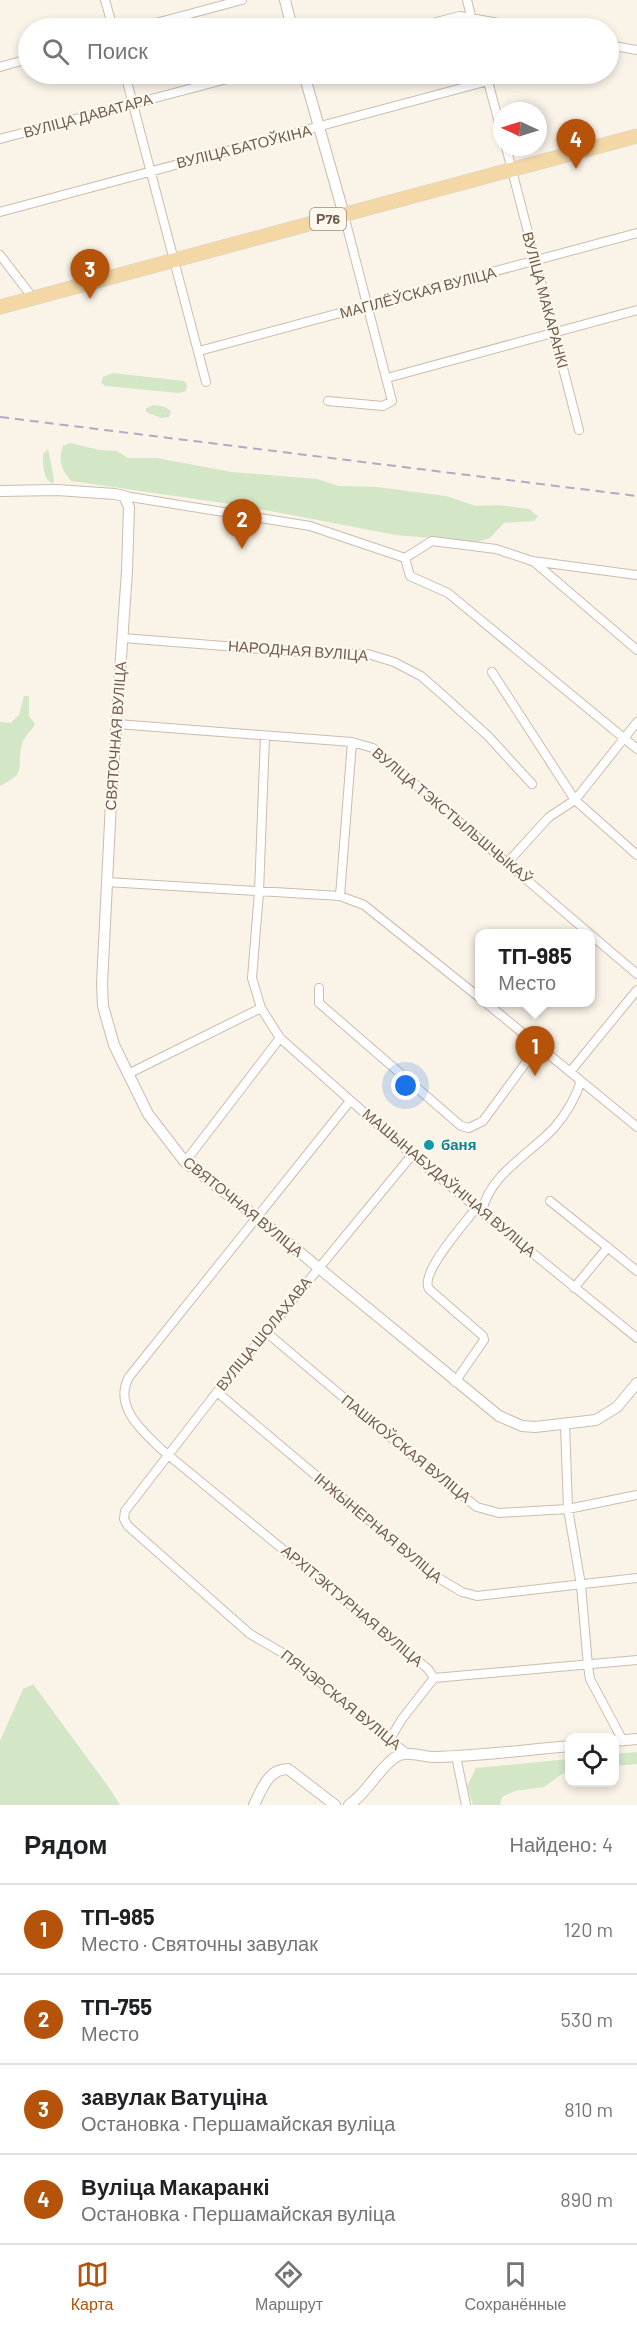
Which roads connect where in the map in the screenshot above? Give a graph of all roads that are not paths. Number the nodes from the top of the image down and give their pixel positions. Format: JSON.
{"nodes":[{"id":1,"x":105,"y":0,"type":"edge"},
{"id":2,"x":242,"y":0,"type":"edge"},
{"id":3,"x":285,"y":0,"type":"edge"},
{"id":4,"x":469,"y":2,"type":"edge"},
{"id":5,"x":110,"y":18,"type":"edge"},
{"id":6,"x":174,"y":18,"type":"edge"},
{"id":7,"x":290,"y":18,"type":"edge"},
{"id":8,"x":452,"y":18,"type":"edge"},
{"id":9,"x":472,"y":18,"type":"joint"},
{"id":10,"x":619,"y":47,"type":"edge"},
{"id":11,"x":637,"y":50,"type":"edge"},
{"id":12,"x":18,"y":62,"type":"edge"},
{"id":13,"x":0,"y":67,"type":"edge"},
{"id":14,"x":128,"y":84,"type":"edge"},
{"id":15,"x":208,"y":84,"type":"edge"},
{"id":16,"x":307,"y":84,"type":"edge"},
{"id":17,"x":463,"y":84,"type":"edge"},
{"id":18,"x":489,"y":84,"type":"edge"},
{"id":19,"x":494,"y":102,"type":"edge"},
{"id":20,"x":133,"y":104,"type":"junction"},
{"id":21,"x":319,"y":127,"type":"junction"},
{"id":22,"x":637,"y":136,"type":"edge"},
{"id":23,"x":0,"y":139,"type":"edge"},
{"id":24,"x":508,"y":156,"type":"edge"},
{"id":25,"x":512,"y":170,"type":"junction"},
{"id":26,"x":150,"y":171,"type":"junction"},
{"id":27,"x":0,"y":212,"type":"edge"},
{"id":28,"x":344,"y":215,"type":"junction"},
{"id":29,"x":637,"y":233,"type":"edge"},
{"id":30,"x":0,"y":255,"type":"edge"},
{"id":31,"x":174,"y":260,"type":"junction"},
{"id":32,"x":536,"y":262,"type":"junction"},
{"id":33,"x":33,"y":298,"type":"junction"},
{"id":34,"x":0,"y":307,"type":"edge"},
{"id":35,"x":368,"y":307,"type":"junction"},
{"id":36,"x":637,"y":310,"type":"edge"},
{"id":37,"x":554,"y":332,"type":"junction"},
{"id":38,"x":199,"y":351,"type":"junction"},
{"id":39,"x":387,"y":378,"type":"junction"},
{"id":40,"x":206,"y":382,"type":"dead end"},
{"id":41,"x":328,"y":401,"type":"dead end"},
{"id":42,"x":579,"y":430,"type":"dead end"},
{"id":43,"x":0,"y":491,"type":"edge"},
{"id":44,"x":124,"y":496,"type":"junction"},
{"id":45,"x":405,"y":558,"type":"junction"},
{"id":46,"x":532,"y":561,"type":"junction"},
{"id":47,"x":637,"y":575,"type":"edge"},
{"id":48,"x":123,"y":638,"type":"junction"},
{"id":49,"x":637,"y":650,"type":"edge"},
{"id":50,"x":492,"y":672,"type":"dead end"},
{"id":51,"x":637,"y":722,"type":"edge"},
{"id":52,"x":117,"y":724,"type":"junction"},
{"id":53,"x":265,"y":736,"type":"junction"},
{"id":54,"x":624,"y":738,"type":"junction"},
{"id":55,"x":352,"y":742,"type":"junction"},
{"id":56,"x":637,"y":749,"type":"edge"},
{"id":57,"x":532,"y":784,"type":"dead end"},
{"id":58,"x":575,"y":800,"type":"junction"},
{"id":59,"x":637,"y":855,"type":"edge"},
{"id":60,"x":508,"y":862,"type":"junction"},
{"id":61,"x":107,"y":882,"type":"junction"},
{"id":62,"x":259,"y":892,"type":"junction"},
{"id":63,"x":340,"y":896,"type":"junction"},
{"id":64,"x":584,"y":929,"type":"edge"},
{"id":65,"x":595,"y":938,"type":"edge"},
{"id":66,"x":637,"y":974,"type":"edge"},
{"id":67,"x":319,"y":988,"type":"dead end"},
{"id":68,"x":637,"y":990,"type":"edge"},
{"id":69,"x":475,"y":994,"type":"edge"},
{"id":70,"x":491,"y":1007,"type":"edge"},
{"id":71,"x":261,"y":1008,"type":"junction"},
{"id":72,"x":280,"y":1038,"type":"junction"},
{"id":73,"x":538,"y":1046,"type":"junction"},
{"id":74,"x":570,"y":1072,"type":"junction"},
{"id":75,"x":128,"y":1074,"type":"junction"},
{"id":76,"x":581,"y":1081,"type":"junction"},
{"id":77,"x":350,"y":1101,"type":"junction"},
{"id":78,"x":637,"y":1127,"type":"edge"},
{"id":79,"x":412,"y":1155,"type":"junction"},
{"id":80,"x":185,"y":1162,"type":"junction"},
{"id":81,"x":550,"y":1201,"type":"dead end"},
{"id":82,"x":480,"y":1209,"type":"junction"},
{"id":83,"x":258,"y":1218,"type":"junction"},
{"id":84,"x":608,"y":1247,"type":"junction"},
{"id":85,"x":318,"y":1268,"type":"junction"},
{"id":86,"x":637,"y":1270,"type":"edge"},
{"id":87,"x":574,"y":1288,"type":"junction"},
{"id":88,"x":266,"y":1332,"type":"junction"},
{"id":89,"x":637,"y":1338,"type":"edge"},
{"id":90,"x":455,"y":1382,"type":"junction"},
{"id":91,"x":637,"y":1383,"type":"edge"},
{"id":92,"x":217,"y":1392,"type":"junction"},
{"id":93,"x":565,"y":1424,"type":"junction"},
{"id":94,"x":169,"y":1455,"type":"junction"},
{"id":95,"x":637,"y":1495,"type":"edge"},
{"id":96,"x":568,"y":1509,"type":"junction"},
{"id":97,"x":124,"y":1519,"type":"joint"},
{"id":98,"x":637,"y":1578,"type":"edge"},
{"id":99,"x":581,"y":1585,"type":"junction"},
{"id":100,"x":637,"y":1660,"type":"edge"},
{"id":101,"x":588,"y":1666,"type":"junction"},
{"id":102,"x":434,"y":1678,"type":"junction"},
{"id":103,"x":615,"y":1733,"type":"edge"},
{"id":104,"x":390,"y":1739,"type":"junction"},
{"id":105,"x":637,"y":1739,"type":"edge"},
{"id":106,"x":619,"y":1741,"type":"edge"},
{"id":107,"x":565,"y":1746,"type":"edge"},
{"id":108,"x":406,"y":1753,"type":"junction"},
{"id":109,"x":456,"y":1756,"type":"junction"},
{"id":110,"x":254,"y":1805,"type":"edge"},
{"id":111,"x":335,"y":1805,"type":"edge"},
{"id":112,"x":349,"y":1805,"type":"edge"},
{"id":113,"x":466,"y":1805,"type":"edge"}],
"edges":[{"from":1,"to":5,"type":"street"},
{"from":2,"to":6,"type":"street"},
{"from":3,"to":7,"type":"street"},
{"from":4,"to":9,"type":"street"},
{"from":8,"to":9,"type":"street"},
{"from":10,"to":11,"type":"street"},
{"from":12,"to":13,"type":"street"},
{"from":14,"to":20,"type":"street"},
{"from":15,"to":20,"type":"street","name":"ВУЛІЦА ДАВАТАРА"},
{"from":16,"to":21,"type":"street"},
{"from":17,"to":21,"type":"street","name":"ВУЛІЦА БАТОЎКІНА"},
{"from":18,"to":19,"type":"street"},
{"from":20,"to":23,"type":"street","name":"ВУЛІЦА ДАВАТАРА"},
{"from":20,"to":26,"type":"street"},
{"from":21,"to":26,"type":"street","name":"ВУЛІЦА БАТОЎКІНА"},
{"from":21,"to":28,"type":"street"},
{"from":22,"to":25,"type":"main road","number":"Р76"},
{"from":24,"to":25,"type":"street","name":"ВУЛІЦА МАКАРАНКІ"},
{"from":25,"to":28,"type":"main road","number":"Р76"},
{"from":25,"to":32,"type":"street","name":"ВУЛІЦА МАКАРАНКІ"},
{"from":26,"to":27,"type":"street","name":"ВУЛІЦА БАТОЎКІНА"},
{"from":26,"to":31,"type":"street"},
{"from":28,"to":31,"type":"main road","number":"Р76"},
{"from":28,"to":35,"type":"street"},
{"from":29,"to":32,"type":"street","name":"МАГІЛЁЎСКАЯ ВУЛІЦА"},
{"from":30,"to":33,"type":"street"},
{"from":31,"to":33,"type":"main road","number":"Р76"},
{"from":31,"to":38,"type":"street"},
{"from":32,"to":35,"type":"street","name":"МАГІЛЁЎСКАЯ ВУЛІЦА"},
{"from":32,"to":37,"type":"street","name":"ВУЛІЦА МАКАРАНКІ"},
{"from":33,"to":34,"type":"main road","number":"Р76"},
{"from":35,"to":38,"type":"street","name":"МАГІЛЁЎСКАЯ ВУЛІЦА"},
{"from":35,"to":39,"type":"street"},
{"from":36,"to":37,"type":"street"},
{"from":37,"to":39,"type":"street"},
{"from":37,"to":42,"type":"street","name":"ВУЛІЦА МАКАРАНКІ"},
{"from":38,"to":40,"type":"street"},
{"from":39,"to":41,"type":"street"},
{"from":43,"to":44,"type":"street"},
{"from":44,"to":45,"type":"street"},
{"from":44,"to":48,"type":"street","name":"СВЯТОЧНАЯ ВУЛІЦА"},
{"from":45,"to":46,"type":"street"},
{"from":45,"to":54,"type":"street"},
{"from":46,"to":47,"type":"street"},
{"from":46,"to":49,"type":"street"},
{"from":48,"to":52,"type":"street","name":"СВЯТОЧНАЯ ВУЛІЦА"},
{"from":48,"to":57,"type":"street","name":"НАРОДНАЯ ВУЛІЦА"},
{"from":50,"to":58,"type":"street"},
{"from":51,"to":54,"type":"street"},
{"from":52,"to":53,"type":"street","name":"ВУЛІЦА ТЭКСТЫЛЬШЧЫКАЎ"},
{"from":52,"to":61,"type":"street","name":"СВЯТОЧНАЯ ВУЛІЦА"},
{"from":53,"to":55,"type":"street","name":"ВУЛІЦА ТЭКСТЫЛЬШЧЫКАЎ"},
{"from":53,"to":62,"type":"street","name":"МАШЫНАБУДАЎНІЧАЯ ВУЛІЦА"},
{"from":54,"to":56,"type":"street"},
{"from":54,"to":58,"type":"street"},
{"from":55,"to":60,"type":"street","name":"ВУЛІЦА ТЭКСТЫЛЬШЧЫКАЎ"},
{"from":55,"to":63,"type":"street"},
{"from":58,"to":59,"type":"street"},
{"from":58,"to":60,"type":"street"},
{"from":60,"to":64,"type":"street","name":"ВУЛІЦА ТЭКСТЫЛЬШЧЫКАЎ"},
{"from":61,"to":62,"type":"street"},
{"from":61,"to":75,"type":"street","name":"СВЯТОЧНАЯ ВУЛІЦА"},
{"from":62,"to":63,"type":"street"},
{"from":62,"to":71,"type":"street","name":"МАШЫНАБУДАЎНІЧАЯ ВУЛІЦА"},
{"from":63,"to":69,"type":"street"},
{"from":65,"to":66,"type":"street","name":"ВУЛІЦА ТЭКСТЫЛЬШЧЫКАЎ"},
{"from":67,"to":73,"type":"street"},
{"from":68,"to":74,"type":"street"},
{"from":70,"to":73,"type":"street"},
{"from":71,"to":72,"type":"street","name":"МАШЫНАБУДАЎНІЧАЯ ВУЛІЦА"},
{"from":71,"to":75,"type":"street"},
{"from":72,"to":77,"type":"street","name":"МАШЫНАБУДАЎНІЧАЯ ВУЛІЦА"},
{"from":72,"to":80,"type":"street"},
{"from":73,"to":74,"type":"street"},
{"from":74,"to":76,"type":"street"},
{"from":75,"to":80,"type":"street","name":"СВЯТОЧНАЯ ВУЛІЦА"},
{"from":76,"to":78,"type":"street"},
{"from":76,"to":82,"type":"street"},
{"from":77,"to":79,"type":"street","name":"МАШЫНАБУДАЎНІЧАЯ ВУЛІЦА"},
{"from":77,"to":83,"type":"street"},
{"from":79,"to":82,"type":"street","name":"МАШЫНАБУДАЎНІЧАЯ ВУЛІЦА"},
{"from":79,"to":85,"type":"street","name":"ВУЛІЦА ШОЛАХАВА"},
{"from":80,"to":83,"type":"street","name":"СВЯТОЧНАЯ ВУЛІЦА"},
{"from":81,"to":84,"type":"street"},
{"from":82,"to":87,"type":"street","name":"МАШЫНАБУДАЎНІЧАЯ ВУЛІЦА"},
{"from":82,"to":90,"type":"street"},
{"from":83,"to":85,"type":"street","name":"СВЯТОЧНАЯ ВУЛІЦА"},
{"from":83,"to":94,"type":"street","name":"АРХІТЭКТУРНАЯ ВУЛІЦА"},
{"from":84,"to":86,"type":"street"},
{"from":84,"to":87,"type":"street"},
{"from":85,"to":88,"type":"street","name":"ВУЛІЦА ШОЛАХАВА"},
{"from":85,"to":90,"type":"street","name":"СВЯТОЧНАЯ ВУЛІЦА"},
{"from":87,"to":89,"type":"street","name":"МАШЫНАБУДАЎНІЧАЯ ВУЛІЦА"},
{"from":88,"to":92,"type":"street","name":"ВУЛІЦА ШОЛАХАВА"},
{"from":88,"to":96,"type":"street","name":"ПАШКОЎСКАЯ ВУЛІЦА"},
{"from":90,"to":93,"type":"street","name":"СВЯТОЧНАЯ ВУЛІЦА"},
{"from":91,"to":93,"type":"street","name":"СВЯТОЧНАЯ ВУЛІЦА"},
{"from":92,"to":94,"type":"street","name":"ВУЛІЦА ШОЛАХАВА"},
{"from":92,"to":99,"type":"street","name":"ІНЖЫНЕРНАЯ ВУЛІЦА"},
{"from":93,"to":96,"type":"street"},
{"from":94,"to":97,"type":"street","name":"ВУЛІЦА ШОЛАХАВА"},
{"from":94,"to":102,"type":"street","name":"АРХІТЭКТУРНАЯ ВУЛІЦА"},
{"from":95,"to":96,"type":"street","name":"ПАШКОЎСКАЯ ВУЛІЦА"},
{"from":96,"to":99,"type":"street"},
{"from":97,"to":104,"type":"street","name":"ПЯЧЭРСКАЯ ВУЛІЦА"},
{"from":98,"to":99,"type":"street","name":"ІНЖЫНЕРНАЯ ВУЛІЦА"},
{"from":99,"to":101,"type":"street"},
{"from":100,"to":101,"type":"street","name":"АРХІТЭКТУРНАЯ ВУЛІЦА"},
{"from":101,"to":102,"type":"street","name":"АРХІТЭКТУРНАЯ ВУЛІЦА"},
{"from":101,"to":103,"type":"street"},
{"from":102,"to":104,"type":"street"},
{"from":104,"to":108,"type":"street","name":"ПЯЧЭРСКАЯ ВУЛІЦА"},
{"from":105,"to":106,"type":"street"},
{"from":107,"to":109,"type":"street","name":"ПЯЧЭРСКАЯ ВУЛІЦА"},
{"from":108,"to":109,"type":"street","name":"ПЯЧЭРСКАЯ ВУЛІЦА"},
{"from":108,"to":112,"type":"street"},
{"from":109,"to":113,"type":"street"},
{"from":110,"to":111,"type":"street"}]}
